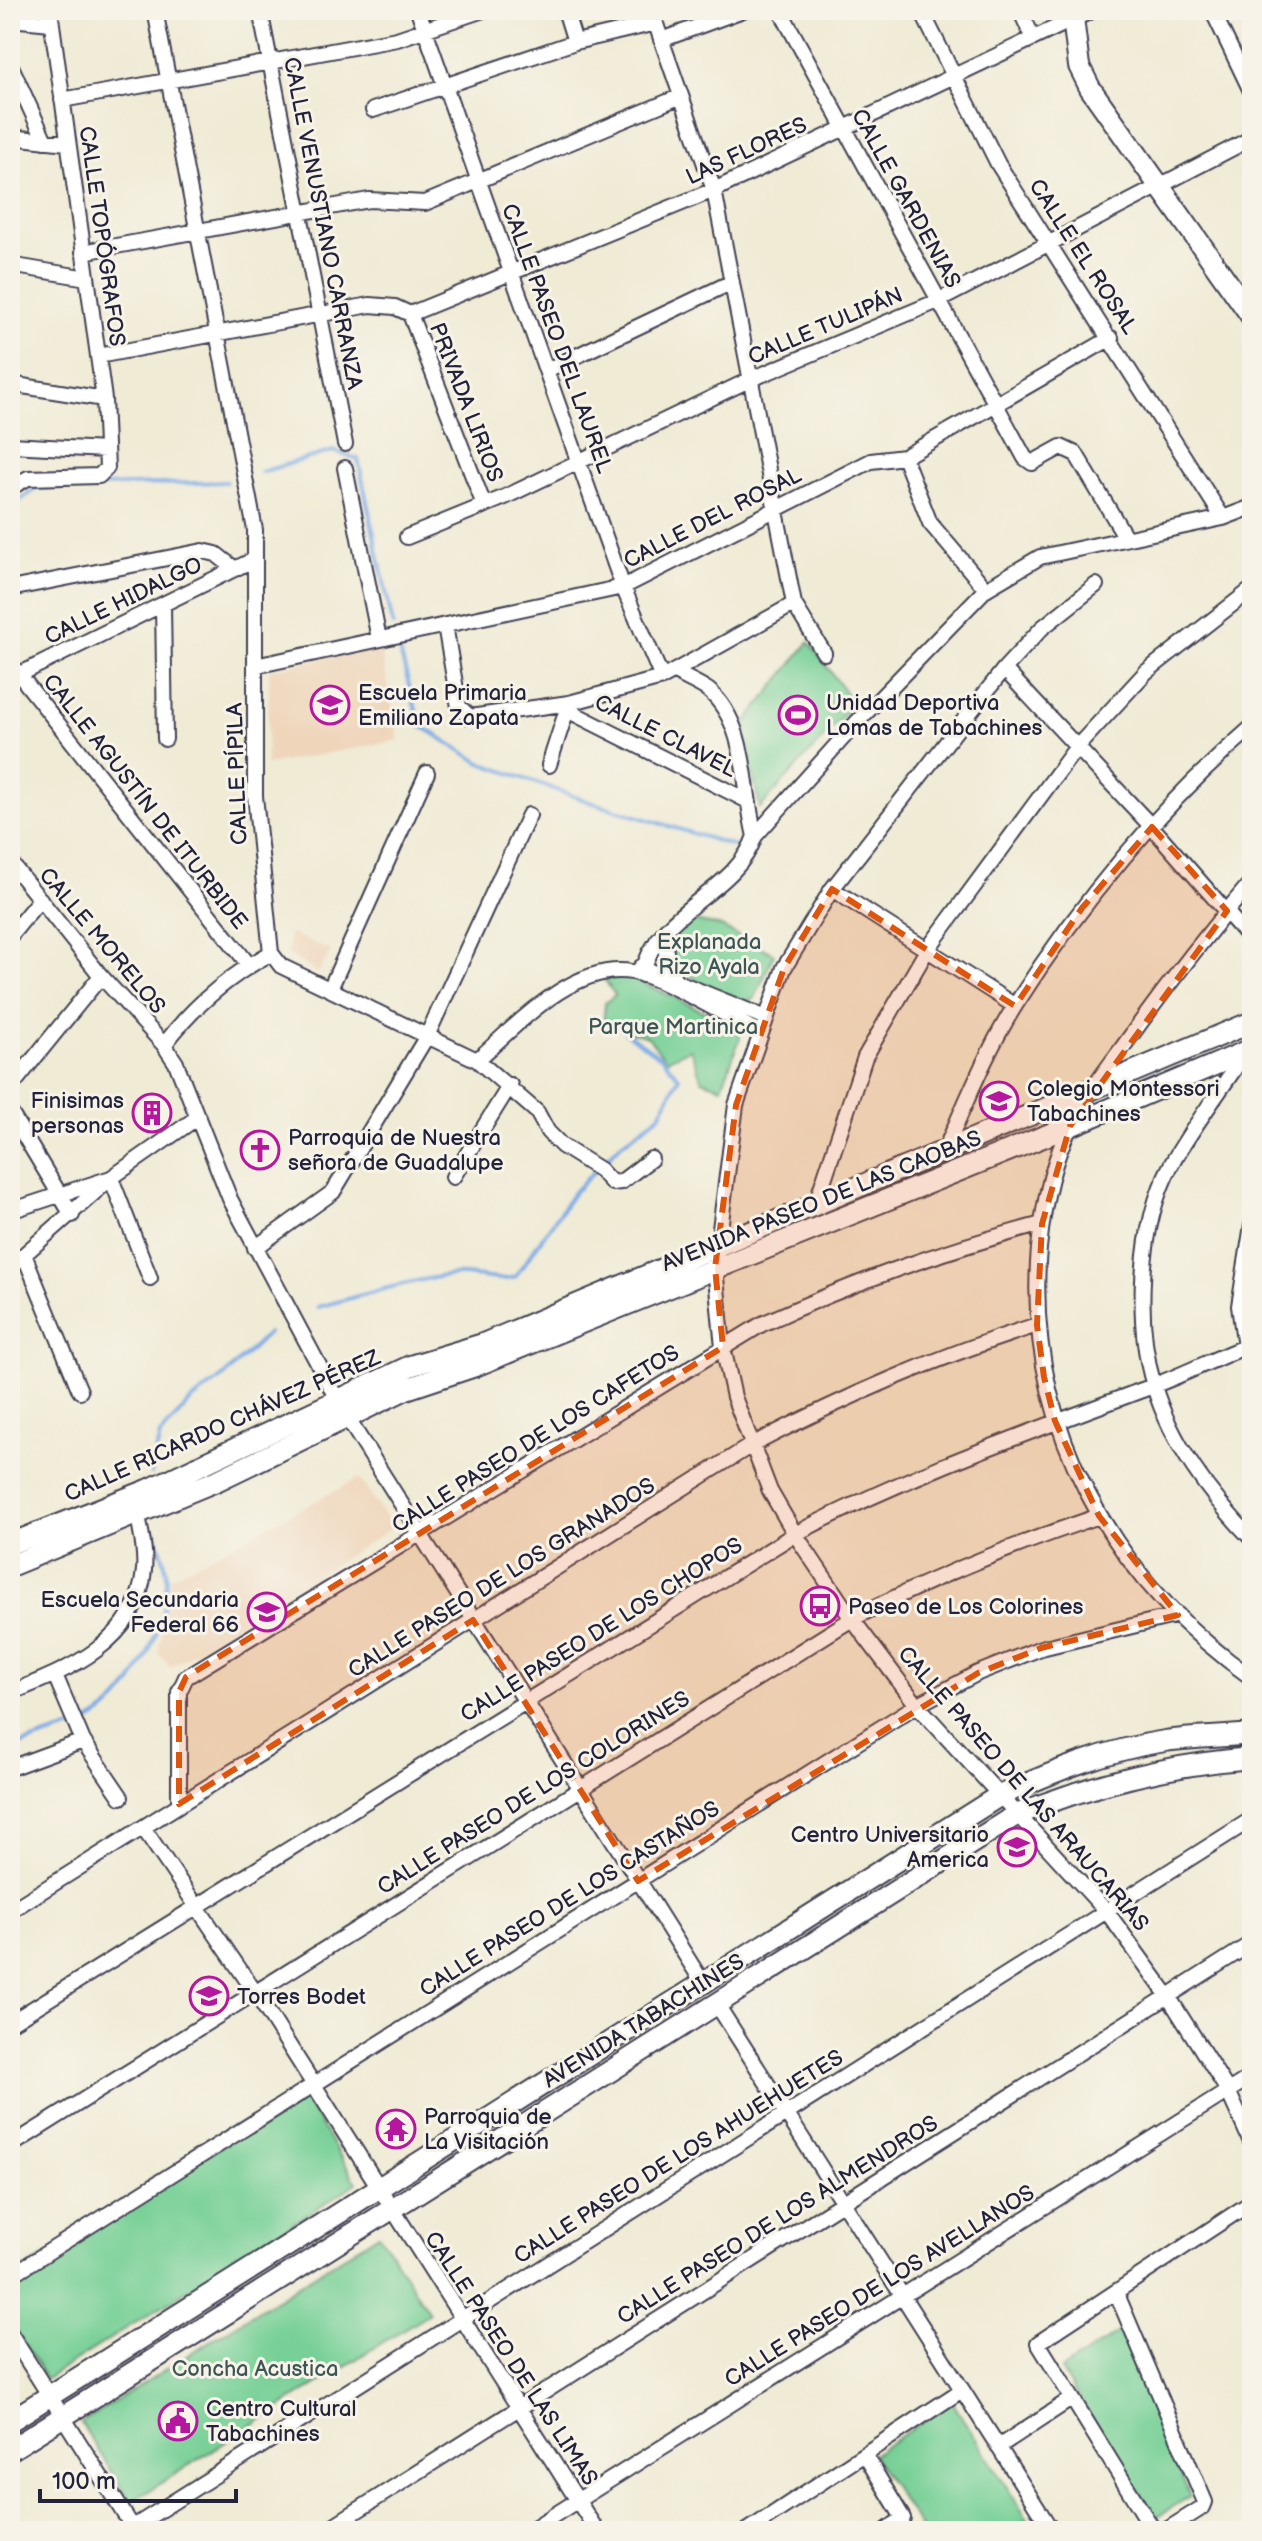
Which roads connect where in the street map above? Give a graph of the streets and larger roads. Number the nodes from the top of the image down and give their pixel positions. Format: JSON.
{"nodes":[{"id":1,"x":155,"y":10,"type":"edge"},
{"id":2,"x":260,"y":10,"type":"edge"},
{"id":3,"x":418,"y":10,"type":"edge"},
{"id":4,"x":483,"y":10,"type":"edge"},
{"id":5,"x":565,"y":10,"type":"edge"},
{"id":6,"x":743,"y":10,"type":"edge"},
{"id":7,"x":780,"y":10,"type":"edge"},
{"id":8,"x":921,"y":10,"type":"edge"},
{"id":9,"x":1020,"y":10,"type":"edge"},
{"id":10,"x":1212,"y":10,"type":"edge"},
{"id":11,"x":1080,"y":13,"type":"edge"},
{"id":12,"x":653,"y":16,"type":"edge"},
{"id":13,"x":51,"y":17,"type":"edge"},
{"id":14,"x":10,"y":19,"type":"edge"},
{"id":15,"x":425,"y":30,"type":"junction"},
{"id":16,"x":1033,"y":38,"type":"junction"},
{"id":17,"x":661,"y":40,"type":"junction"},
{"id":18,"x":575,"y":42,"type":"junction"},
{"id":19,"x":270,"y":63,"type":"junction"},
{"id":20,"x":10,"y":64,"type":"edge"},
{"id":21,"x":1246,"y":70,"type":"edge"},
{"id":22,"x":952,"y":77,"type":"junction"},
{"id":23,"x":169,"y":81,"type":"junction"},
{"id":24,"x":445,"y":85,"type":"junction"},
{"id":25,"x":1252,"y":93,"type":"edge"},
{"id":26,"x":679,"y":97,"type":"junction"},
{"id":27,"x":62,"y":100,"type":"junction"},
{"id":28,"x":373,"y":110,"type":"dead end"},
{"id":29,"x":844,"y":129,"type":"junction"},
{"id":30,"x":10,"y":137,"type":"edge"},
{"id":31,"x":1252,"y":138,"type":"edge"},
{"id":32,"x":45,"y":141,"type":"junction"},
{"id":33,"x":68,"y":143,"type":"junction"},
{"id":34,"x":478,"y":182,"type":"junction"},
{"id":35,"x":1160,"y":186,"type":"junction"},
{"id":36,"x":714,"y":190,"type":"junction"},
{"id":37,"x":299,"y":214,"type":"junction"},
{"id":38,"x":198,"y":232,"type":"junction"},
{"id":39,"x":1049,"y":243,"type":"junction"},
{"id":40,"x":83,"y":252,"type":"junction"},
{"id":41,"x":10,"y":265,"type":"edge"},
{"id":42,"x":512,"y":273,"type":"junction"},
{"id":43,"x":87,"y":278,"type":"junction"},
{"id":44,"x":732,"y":282,"type":"junction"},
{"id":45,"x":938,"y":301,"type":"junction"},
{"id":46,"x":410,"y":314,"type":"junction"},
{"id":47,"x":319,"y":315,"type":"junction"},
{"id":48,"x":1252,"y":317,"type":"edge"},
{"id":49,"x":217,"y":334,"type":"junction"},
{"id":50,"x":1111,"y":338,"type":"junction"},
{"id":51,"x":98,"y":356,"type":"junction"},
{"id":52,"x":547,"y":370,"type":"junction"},
{"id":53,"x":749,"y":380,"type":"junction"},
{"id":54,"x":10,"y":384,"type":"edge"},
{"id":55,"x":104,"y":399,"type":"junction"},
{"id":56,"x":997,"y":405,"type":"junction"},
{"id":57,"x":345,"y":444,"type":"dead end"},
{"id":58,"x":10,"y":445,"type":"edge"},
{"id":59,"x":106,"y":450,"type":"junction"},
{"id":60,"x":904,"y":457,"type":"junction"},
{"id":61,"x":579,"y":463,"type":"junction"},
{"id":62,"x":345,"y":468,"type":"dead end"},
{"id":63,"x":10,"y":488,"type":"edge"},
{"id":64,"x":484,"y":505,"type":"junction"},
{"id":65,"x":1252,"y":507,"type":"edge"},
{"id":66,"x":777,"y":508,"type":"junction"},
{"id":67,"x":1223,"y":518,"type":"junction"},
{"id":68,"x":407,"y":537,"type":"dead end"},
{"id":69,"x":1126,"y":538,"type":"junction"},
{"id":70,"x":255,"y":559,"type":"junction"},
{"id":71,"x":235,"y":569,"type":"junction"},
{"id":72,"x":1096,"y":585,"type":"dead end"},
{"id":73,"x":623,"y":587,"type":"junction"},
{"id":74,"x":10,"y":589,"type":"edge"},
{"id":75,"x":986,"y":589,"type":"junction"},
{"id":76,"x":1252,"y":589,"type":"edge"},
{"id":77,"x":163,"y":604,"type":"junction"},
{"id":78,"x":794,"y":604,"type":"junction"},
{"id":79,"x":445,"y":625,"type":"junction"},
{"id":80,"x":379,"y":639,"type":"junction"},
{"id":81,"x":824,"y":653,"type":"dead end"},
{"id":82,"x":255,"y":666,"type":"junction"},
{"id":83,"x":1004,"y":669,"type":"junction"},
{"id":84,"x":13,"y":673,"type":"edge"},
{"id":85,"x":668,"y":675,"type":"junction"},
{"id":86,"x":568,"y":706,"type":"junction"},
{"id":87,"x":1252,"y":727,"type":"edge"},
{"id":88,"x":165,"y":739,"type":"dead end"},
{"id":89,"x":1076,"y":748,"type":"junction"},
{"id":90,"x":549,"y":765,"type":"dead end"},
{"id":91,"x":427,"y":773,"type":"dead end"},
{"id":92,"x":746,"y":800,"type":"junction"},
{"id":93,"x":529,"y":815,"type":"dead end"},
{"id":94,"x":1152,"y":827,"type":"junction"},
{"id":95,"x":755,"y":836,"type":"junction"},
{"id":96,"x":10,"y":862,"type":"edge"},
{"id":97,"x":1252,"y":881,"type":"edge"},
{"id":98,"x":832,"y":889,"type":"junction"},
{"id":99,"x":40,"y":899,"type":"junction"},
{"id":100,"x":1227,"y":911,"type":"junction"},
{"id":101,"x":664,"y":932,"type":"junction"},
{"id":102,"x":10,"y":936,"type":"edge"},
{"id":103,"x":1252,"y":941,"type":"edge"},
{"id":104,"x":927,"y":950,"type":"junction"},
{"id":105,"x":271,"y":953,"type":"junction"},
{"id":106,"x":249,"y":965,"type":"junction"},
{"id":107,"x":639,"y":971,"type":"junction"},
{"id":108,"x":101,"y":976,"type":"junction"},
{"id":109,"x":674,"y":978,"type":"junction"},
{"id":110,"x":330,"y":989,"type":"junction"},
{"id":111,"x":1015,"y":1006,"type":"junction"},
{"id":112,"x":766,"y":1018,"type":"junction"},
{"id":113,"x":1252,"y":1022,"type":"edge"},
{"id":114,"x":760,"y":1033,"type":"junction"},
{"id":115,"x":427,"y":1036,"type":"junction"},
{"id":116,"x":164,"y":1045,"type":"junction"},
{"id":117,"x":1250,"y":1050,"type":"edge"},
{"id":118,"x":477,"y":1060,"type":"junction"},
{"id":119,"x":510,"y":1085,"type":"junction"},
{"id":120,"x":1094,"y":1087,"type":"junction"},
{"id":121,"x":10,"y":1088,"type":"edge"},
{"id":122,"x":10,"y":1112,"type":"edge"},
{"id":123,"x":198,"y":1117,"type":"junction"},
{"id":124,"x":1070,"y":1126,"type":"junction"},
{"id":125,"x":944,"y":1152,"type":"junction"},
{"id":126,"x":651,"y":1159,"type":"dead end"},
{"id":127,"x":453,"y":1177,"type":"dead end"},
{"id":128,"x":111,"y":1178,"type":"junction"},
{"id":129,"x":59,"y":1193,"type":"junction"},
{"id":130,"x":815,"y":1206,"type":"junction"},
{"id":131,"x":10,"y":1211,"type":"edge"},
{"id":132,"x":72,"y":1215,"type":"junction"},
{"id":133,"x":1042,"y":1224,"type":"junction"},
{"id":134,"x":1252,"y":1225,"type":"edge"},
{"id":135,"x":716,"y":1246,"type":"junction"},
{"id":136,"x":255,"y":1248,"type":"junction"},
{"id":137,"x":25,"y":1257,"type":"junction"},
{"id":138,"x":10,"y":1267,"type":"edge"},
{"id":139,"x":715,"y":1268,"type":"junction"},
{"id":140,"x":150,"y":1278,"type":"dead end"},
{"id":141,"x":1037,"y":1325,"type":"junction"},
{"id":142,"x":1248,"y":1346,"type":"edge"},
{"id":143,"x":723,"y":1347,"type":"junction"},
{"id":144,"x":410,"y":1366,"type":"joint"},
{"id":145,"x":1154,"y":1385,"type":"junction"},
{"id":146,"x":406,"y":1389,"type":"joint"},
{"id":147,"x":80,"y":1391,"type":"dead end"},
{"id":148,"x":342,"y":1407,"type":"junction"},
{"id":149,"x":1055,"y":1421,"type":"junction"},
{"id":150,"x":750,"y":1446,"type":"junction"},
{"id":151,"x":147,"y":1504,"type":"junction"},
{"id":152,"x":1099,"y":1516,"type":"junction"},
{"id":153,"x":795,"y":1534,"type":"junction"},
{"id":154,"x":420,"y":1536,"type":"junction"},
{"id":155,"x":1252,"y":1539,"type":"edge"},
{"id":156,"x":10,"y":1544,"type":"edge"},
{"id":157,"x":10,"y":1566,"type":"edge"},
{"id":158,"x":1178,"y":1615,"type":"junction"},
{"id":159,"x":852,"y":1619,"type":"junction"},
{"id":160,"x":473,"y":1620,"type":"junction"},
{"id":161,"x":55,"y":1675,"type":"junction"},
{"id":162,"x":1252,"y":1678,"type":"edge"},
{"id":163,"x":10,"y":1693,"type":"edge"},
{"id":164,"x":525,"y":1702,"type":"junction"},
{"id":165,"x":917,"y":1705,"type":"junction"},
{"id":166,"x":1252,"y":1734,"type":"edge"},
{"id":167,"x":82,"y":1738,"type":"junction"},
{"id":168,"x":1252,"y":1758,"type":"edge"},
{"id":169,"x":10,"y":1768,"type":"edge"},
{"id":170,"x":580,"y":1788,"type":"junction"},
{"id":171,"x":999,"y":1796,"type":"junction"},
{"id":172,"x":121,"y":1797,"type":"dead end"},
{"id":173,"x":179,"y":1804,"type":"junction"},
{"id":174,"x":1016,"y":1815,"type":"junction"},
{"id":175,"x":1252,"y":1819,"type":"edge"},
{"id":176,"x":144,"y":1829,"type":"junction"},
{"id":177,"x":638,"y":1881,"type":"junction"},
{"id":178,"x":196,"y":1907,"type":"junction"},
{"id":179,"x":10,"y":1911,"type":"edge"},
{"id":180,"x":1107,"y":1912,"type":"junction"},
{"id":181,"x":1252,"y":1943,"type":"edge"},
{"id":182,"x":703,"y":1983,"type":"junction"},
{"id":183,"x":255,"y":1992,"type":"junction"},
{"id":184,"x":1168,"y":1996,"type":"junction"},
{"id":185,"x":716,"y":2003,"type":"junction"},
{"id":186,"x":10,"y":2023,"type":"edge"},
{"id":187,"x":1252,"y":2076,"type":"edge"},
{"id":188,"x":313,"y":2085,"type":"junction"},
{"id":189,"x":1228,"y":2091,"type":"junction"},
{"id":190,"x":786,"y":2114,"type":"junction"},
{"id":191,"x":1252,"y":2144,"type":"edge"},
{"id":192,"x":10,"y":2146,"type":"edge"},
{"id":193,"x":377,"y":2188,"type":"junction"},
{"id":194,"x":1252,"y":2202,"type":"edge"},
{"id":195,"x":843,"y":2204,"type":"junction"},
{"id":196,"x":391,"y":2208,"type":"junction"},
{"id":197,"x":10,"y":2276,"type":"edge"},
{"id":198,"x":1116,"y":2292,"type":"junction"},
{"id":199,"x":902,"y":2296,"type":"junction"},
{"id":200,"x":460,"y":2320,"type":"junction"},
{"id":201,"x":10,"y":2333,"type":"edge"},
{"id":202,"x":962,"y":2390,"type":"junction"},
{"id":203,"x":50,"y":2396,"type":"junction"},
{"id":204,"x":1071,"y":2399,"type":"junction"},
{"id":205,"x":517,"y":2410,"type":"junction"},
{"id":206,"x":63,"y":2417,"type":"junction"},
{"id":207,"x":10,"y":2421,"type":"edge"},
{"id":208,"x":998,"y":2447,"type":"junction"},
{"id":209,"x":10,"y":2450,"type":"edge"},
{"id":210,"x":865,"y":2455,"type":"junction"},
{"id":211,"x":578,"y":2500,"type":"junction"},
{"id":212,"x":132,"y":2530,"type":"edge"},
{"id":213,"x":325,"y":2531,"type":"edge"},
{"id":214,"x":529,"y":2531,"type":"edge"},
{"id":215,"x":597,"y":2531,"type":"edge"},
{"id":216,"x":747,"y":2531,"type":"edge"},
{"id":217,"x":886,"y":2531,"type":"edge"},
{"id":218,"x":1052,"y":2531,"type":"edge"},
{"id":219,"x":1154,"y":2531,"type":"edge"},
{"id":220,"x":1165,"y":2531,"type":"edge"}],
"edges":[{"from":1,"to":23,"type":"street","name":"CALLE PÍPILA"},
{"from":2,"to":19,"type":"street","name":"CALLE VENUSTIANO CARRANZA"},
{"from":3,"to":15,"type":"street","name":"CALLE PASEO DEL LAUREL"},
{"from":4,"to":15,"type":"street"},
{"from":5,"to":18,"type":"street"},
{"from":6,"to":17,"type":"street"},
{"from":7,"to":29,"type":"street","name":"CALLE GARDENIAS"},
{"from":8,"to":22,"type":"street","name":"CALLE EL ROSAL"},
{"from":9,"to":16,"type":"street"},
{"from":10,"to":21,"type":"street"},
{"from":11,"to":16,"type":"street","name":"LAS FLORES"},
{"from":11,"to":35,"type":"street"},
{"from":12,"to":17,"type":"street"},
{"from":12,"to":18,"type":"street"},
{"from":13,"to":14,"type":"street"},
{"from":13,"to":27,"type":"street","name":"CALLE TOPÓGRAFOS"},
{"from":15,"to":19,"type":"street"},
{"from":15,"to":24,"type":"street","name":"CALLE PASEO DEL LAUREL"},
{"from":16,"to":22,"type":"street","name":"LAS FLORES"},
{"from":17,"to":26,"type":"street"},
{"from":18,"to":24,"type":"street"},
{"from":19,"to":23,"type":"street"},
{"from":19,"to":37,"type":"street","name":"CALLE VENUSTIANO CARRANZA"},
{"from":20,"to":32,"type":"street"},
{"from":21,"to":25,"type":"street"},
{"from":22,"to":29,"type":"street","name":"LAS FLORES"},
{"from":22,"to":39,"type":"street","name":"CALLE EL ROSAL"},
{"from":23,"to":27,"type":"street"},
{"from":23,"to":38,"type":"street","name":"CALLE PÍPILA"},
{"from":24,"to":28,"type":"street"},
{"from":24,"to":34,"type":"street","name":"CALLE PASEO DEL LAUREL"},
{"from":26,"to":34,"type":"street"},
{"from":26,"to":36,"type":"street"},
{"from":27,"to":33,"type":"street","name":"CALLE TOPÓGRAFOS"},
{"from":29,"to":36,"type":"street","name":"LAS FLORES"},
{"from":29,"to":45,"type":"street","name":"CALLE GARDENIAS"},
{"from":30,"to":32,"type":"street"},
{"from":31,"to":35,"type":"street","name":"CALLE TULIPÁN"},
{"from":32,"to":33,"type":"street"},
{"from":33,"to":40,"type":"street","name":"CALLE TOPÓGRAFOS"},
{"from":34,"to":37,"type":"street"},
{"from":34,"to":42,"type":"street","name":"CALLE PASEO DEL LAUREL"},
{"from":35,"to":39,"type":"street","name":"CALLE TULIPÁN"},
{"from":35,"to":48,"type":"street"},
{"from":36,"to":42,"type":"street","name":"LAS FLORES"},
{"from":36,"to":44,"type":"street"},
{"from":37,"to":38,"type":"street"},
{"from":37,"to":47,"type":"street","name":"CALLE VENUSTIANO CARRANZA"},
{"from":38,"to":40,"type":"street"},
{"from":38,"to":49,"type":"street","name":"CALLE PÍPILA"},
{"from":39,"to":45,"type":"street","name":"CALLE TULIPÁN"},
{"from":39,"to":50,"type":"street","name":"CALLE EL ROSAL"},
{"from":40,"to":43,"type":"street","name":"CALLE TOPÓGRAFOS"},
{"from":41,"to":43,"type":"street"},
{"from":42,"to":46,"type":"street","name":"LAS FLORES"},
{"from":42,"to":52,"type":"street","name":"CALLE PASEO DEL LAUREL"},
{"from":43,"to":51,"type":"street","name":"CALLE TOPÓGRAFOS"},
{"from":44,"to":52,"type":"street"},
{"from":44,"to":53,"type":"street"},
{"from":45,"to":53,"type":"street","name":"CALLE TULIPÁN"},
{"from":45,"to":56,"type":"street","name":"CALLE GARDENIAS"},
{"from":46,"to":47,"type":"street"},
{"from":46,"to":64,"type":"street","name":"PRIVADA LIRIOS"},
{"from":47,"to":49,"type":"street"},
{"from":47,"to":57,"type":"street","name":"CALLE VENUSTIANO CARRANZA"},
{"from":49,"to":51,"type":"street"},
{"from":49,"to":70,"type":"street","name":"CALLE PÍPILA"},
{"from":50,"to":56,"type":"street","name":"CALLE DEL ROSAL"},
{"from":50,"to":67,"type":"street","name":"CALLE EL ROSAL"},
{"from":51,"to":55,"type":"street","name":"CALLE TOPÓGRAFOS"},
{"from":52,"to":61,"type":"street","name":"CALLE PASEO DEL LAUREL"},
{"from":53,"to":61,"type":"street","name":"CALLE TULIPÁN"},
{"from":53,"to":66,"type":"street"},
{"from":54,"to":55,"type":"street"},
{"from":55,"to":59,"type":"street","name":"CALLE TOPÓGRAFOS"},
{"from":56,"to":60,"type":"street","name":"CALLE DEL ROSAL"},
{"from":56,"to":69,"type":"street","name":"CALLE GARDENIAS"},
{"from":58,"to":59,"type":"street"},
{"from":59,"to":63,"type":"street","name":"CALLE TOPÓGRAFOS"},
{"from":60,"to":66,"type":"street","name":"CALLE DEL ROSAL"},
{"from":60,"to":75,"type":"street"},
{"from":61,"to":64,"type":"street","name":"CALLE TULIPÁN"},
{"from":61,"to":73,"type":"street","name":"CALLE PASEO DEL LAUREL"},
{"from":62,"to":80,"type":"street"},
{"from":64,"to":68,"type":"street","name":"CALLE TULIPÁN"},
{"from":65,"to":67,"type":"street"},
{"from":66,"to":73,"type":"street","name":"CALLE DEL ROSAL"},
{"from":66,"to":78,"type":"street"},
{"from":67,"to":69,"type":"street"},
{"from":69,"to":75,"type":"street"},
{"from":70,"to":71,"type":"street","name":"CALLE HIDALGO"},
{"from":70,"to":82,"type":"street","name":"CALLE PÍPILA"},
{"from":71,"to":74,"type":"street"},
{"from":71,"to":77,"type":"street","name":"CALLE HIDALGO"},
{"from":72,"to":83,"type":"street","name":"CALLE PASEO DE LAS ARAUCARIAS"},
{"from":73,"to":79,"type":"street","name":"CALLE DEL ROSAL"},
{"from":73,"to":85,"type":"street","name":"CALLE PASEO DEL LAUREL"},
{"from":75,"to":95,"type":"street"},
{"from":76,"to":89,"type":"street"},
{"from":77,"to":84,"type":"street","name":"CALLE HIDALGO"},
{"from":77,"to":88,"type":"street"},
{"from":78,"to":81,"type":"street"},
{"from":78,"to":85,"type":"street"},
{"from":79,"to":80,"type":"street","name":"CALLE DEL ROSAL"},
{"from":79,"to":86,"type":"street"},
{"from":80,"to":82,"type":"street","name":"CALLE DEL ROSAL"},
{"from":82,"to":105,"type":"street","name":"CALLE PÍPILA"},
{"from":83,"to":89,"type":"street"},
{"from":83,"to":98,"type":"street","name":"CALLE PASEO DE LAS ARAUCARIAS"},
{"from":84,"to":106,"type":"street","name":"CALLE AGUSTÍN DE ITURBIDE"},
{"from":85,"to":86,"type":"street"},
{"from":85,"to":92,"type":"street"},
{"from":86,"to":90,"type":"street"},
{"from":86,"to":92,"type":"street","name":"CALLE CLAVEL"},
{"from":87,"to":94,"type":"street"},
{"from":89,"to":94,"type":"street"},
{"from":89,"to":104,"type":"street"},
{"from":91,"to":110,"type":"street"},
{"from":92,"to":95,"type":"street"},
{"from":93,"to":115,"type":"street"},
{"from":94,"to":100,"type":"street"},
{"from":94,"to":111,"type":"street"},
{"from":95,"to":101,"type":"street"},
{"from":96,"to":99,"type":"street","name":"CALLE MORELOS"},
{"from":97,"to":100,"type":"street"},
{"from":98,"to":104,"type":"street"},
{"from":98,"to":112,"type":"street","name":"CALLE PASEO DE LAS ARAUCARIAS"},
{"from":99,"to":102,"type":"street"},
{"from":99,"to":108,"type":"street","name":"CALLE MORELOS"},
{"from":100,"to":103,"type":"street"},
{"from":100,"to":120,"type":"street"},
{"from":101,"to":107,"type":"street"},
{"from":101,"to":109,"type":"street"},
{"from":104,"to":111,"type":"street"},
{"from":104,"to":130,"type":"street"},
{"from":105,"to":106,"type":"street"},
{"from":105,"to":110,"type":"street"},
{"from":106,"to":116,"type":"street"},
{"from":107,"to":109,"type":"street"},
{"from":107,"to":114,"type":"street"},
{"from":107,"to":118,"type":"street"},
{"from":108,"to":116,"type":"street","name":"CALLE MORELOS"},
{"from":108,"to":121,"type":"street"},
{"from":109,"to":112,"type":"street"},
{"from":110,"to":115,"type":"street"},
{"from":111,"to":125,"type":"street"},
{"from":112,"to":114,"type":"street","name":"CALLE PASEO DE LAS ARAUCARIAS"},
{"from":113,"to":120,"type":"street","name":"AVENIDA PASEO DE LAS CAOBAS"},
{"from":114,"to":135,"type":"street","name":"CALLE PASEO DE LAS ARAUCARIAS"},
{"from":115,"to":118,"type":"street"},
{"from":115,"to":136,"type":"street"},
{"from":116,"to":123,"type":"street","name":"CALLE MORELOS"},
{"from":117,"to":124,"type":"street","name":"AVENIDA PASEO DE LAS CAOBAS"},
{"from":117,"to":145,"type":"street"},
{"from":118,"to":119,"type":"street"},
{"from":119,"to":126,"type":"street"},
{"from":119,"to":127,"type":"street"},
{"from":120,"to":124,"type":"street"},
{"from":120,"to":125,"type":"street","name":"AVENIDA PASEO DE LAS CAOBAS"},
{"from":122,"to":129,"type":"street"},
{"from":123,"to":128,"type":"street"},
{"from":123,"to":136,"type":"street","name":"CALLE MORELOS"},
{"from":124,"to":133,"type":"street"},
{"from":124,"to":139,"type":"street","name":"AVENIDA PASEO DE LAS CAOBAS"},
{"from":125,"to":130,"type":"street","name":"AVENIDA PASEO DE LAS CAOBAS"},
{"from":128,"to":129,"type":"street"},
{"from":128,"to":132,"type":"street"},
{"from":128,"to":140,"type":"street"},
{"from":129,"to":131,"type":"street"},
{"from":129,"to":132,"type":"street"},
{"from":130,"to":135,"type":"street","name":"AVENIDA PASEO DE LAS CAOBAS"},
{"from":132,"to":137,"type":"street"},
{"from":133,"to":141,"type":"street"},
{"from":133,"to":143,"type":"street","name":"CALLE PASEO DE LOS CAFETOS"},
{"from":134,"to":142,"type":"street"},
{"from":135,"to":139,"type":"street","name":"CALLE PASEO DE LAS ARAUCARIAS"},
{"from":135,"to":144,"type":"street","name":"AVENIDA PASEO DE LAS CAOBAS"},
{"from":136,"to":148,"type":"street","name":"CALLE MORELOS"},
{"from":137,"to":138,"type":"street"},
{"from":137,"to":147,"type":"street"},
{"from":139,"to":143,"type":"street","name":"CALLE PASEO DE LAS ARAUCARIAS"},
{"from":139,"to":146,"type":"street","name":"AVENIDA PASEO DE LAS CAOBAS"},
{"from":141,"to":149,"type":"street"},
{"from":141,"to":150,"type":"street","name":"CALLE PASEO DE LOS GRANADOS"},
{"from":142,"to":145,"type":"street","name":"CALLE PASEO DE LOS CHOPOS"},
{"from":143,"to":150,"type":"street","name":"CALLE PASEO DE LAS ARAUCARIAS"},
{"from":143,"to":154,"type":"street","name":"CALLE PASEO DE LOS CAFETOS"},
{"from":144,"to":148,"type":"street","name":"CALLE RICARDO CHÁVEZ PÉREZ"},
{"from":145,"to":149,"type":"street","name":"CALLE PASEO DE LOS CHOPOS"},
{"from":145,"to":155,"type":"street"},
{"from":146,"to":148,"type":"street","name":"CALLE RICARDO CHÁVEZ PÉREZ"},
{"from":148,"to":151,"type":"street","name":"CALLE RICARDO CHÁVEZ PÉREZ"},
{"from":148,"to":154,"type":"street","name":"CALLE MORELOS"},
{"from":149,"to":152,"type":"street"},
{"from":149,"to":153,"type":"street","name":"CALLE PASEO DE LOS CHOPOS"},
{"from":150,"to":153,"type":"street","name":"CALLE PASEO DE LAS ARAUCARIAS"},
{"from":150,"to":160,"type":"street","name":"CALLE PASEO DE LOS GRANADOS"},
{"from":151,"to":156,"type":"street","name":"CALLE RICARDO CHÁVEZ PÉREZ"},
{"from":151,"to":157,"type":"street","name":"CALLE RICARDO CHÁVEZ PÉREZ"},
{"from":151,"to":161,"type":"street"},
{"from":152,"to":158,"type":"street"},
{"from":152,"to":159,"type":"street","name":"CALLE PASEO DE LOS COLORINES"},
{"from":153,"to":159,"type":"street","name":"CALLE PASEO DE LAS ARAUCARIAS"},
{"from":153,"to":164,"type":"street","name":"CALLE PASEO DE LOS CHOPOS"},
{"from":154,"to":160,"type":"street","name":"CALLE MORELOS"},
{"from":154,"to":173,"type":"street","name":"CALLE PASEO DE LOS CAFETOS"},
{"from":158,"to":162,"type":"street"},
{"from":158,"to":165,"type":"street","name":"CALLE PASEO DE LOS CASTAÑOS"},
{"from":159,"to":165,"type":"street","name":"CALLE PASEO DE LAS ARAUCARIAS"},
{"from":159,"to":170,"type":"street","name":"CALLE PASEO DE LOS COLORINES"},
{"from":160,"to":164,"type":"street","name":"CALLE MORELOS"},
{"from":160,"to":173,"type":"street","name":"CALLE PASEO DE LOS GRANADOS"},
{"from":161,"to":163,"type":"street"},
{"from":161,"to":167,"type":"street"},
{"from":164,"to":170,"type":"street","name":"CALLE MORELOS"},
{"from":164,"to":178,"type":"street","name":"CALLE PASEO DE LOS CHOPOS"},
{"from":165,"to":171,"type":"street","name":"CALLE PASEO DE LAS ARAUCARIAS"},
{"from":165,"to":177,"type":"street","name":"CALLE PASEO DE LOS CASTAÑOS"},
{"from":166,"to":171,"type":"street","name":"AVENIDA TABACHINES"},
{"from":167,"to":169,"type":"street"},
{"from":167,"to":172,"type":"street"},
{"from":168,"to":174,"type":"street","name":"AVENIDA TABACHINES"},
{"from":170,"to":177,"type":"street","name":"CALLE MORELOS"},
{"from":170,"to":183,"type":"street","name":"CALLE PASEO DE LOS COLORINES"},
{"from":171,"to":174,"type":"street","name":"CALLE PASEO DE LAS ARAUCARIAS"},
{"from":171,"to":182,"type":"street","name":"AVENIDA TABACHINES"},
{"from":173,"to":176,"type":"street","name":"CALLE PASEO DE LOS GRANADOS"},
{"from":174,"to":180,"type":"street","name":"CALLE PASEO DE LAS ARAUCARIAS"},
{"from":174,"to":185,"type":"street","name":"AVENIDA TABACHINES"},
{"from":175,"to":180,"type":"street","name":"CALLE PASEO DE LOS AHUEHUETES"},
{"from":176,"to":178,"type":"street","name":"CALLE PASEO DE LAS LIMAS"},
{"from":176,"to":179,"type":"street","name":"CALLE PASEO DE LOS GRANADOS"},
{"from":177,"to":182,"type":"street","name":"CALLE MORELOS"},
{"from":177,"to":188,"type":"street","name":"CALLE PASEO DE LOS CASTAÑOS"},
{"from":178,"to":183,"type":"street","name":"CALLE PASEO DE LAS LIMAS"},
{"from":178,"to":186,"type":"street","name":"CALLE PASEO DE LOS CHOPOS"},
{"from":180,"to":184,"type":"street","name":"CALLE PASEO DE LAS ARAUCARIAS"},
{"from":180,"to":190,"type":"street","name":"CALLE PASEO DE LOS AHUEHUETES"},
{"from":181,"to":184,"type":"street","name":"CALLE PASEO DE LOS ALMENDROS"},
{"from":182,"to":193,"type":"street","name":"AVENIDA TABACHINES"},
{"from":183,"to":188,"type":"street","name":"CALLE PASEO DE LAS LIMAS"},
{"from":183,"to":192,"type":"street","name":"CALLE PASEO DE LOS COLORINES"},
{"from":184,"to":189,"type":"street","name":"CALLE PASEO DE LAS ARAUCARIAS"},
{"from":184,"to":195,"type":"street","name":"CALLE PASEO DE LOS ALMENDROS"},
{"from":185,"to":190,"type":"street"},
{"from":185,"to":196,"type":"street","name":"AVENIDA TABACHINES"},
{"from":187,"to":189,"type":"street","name":"CALLE PASEO DE LOS AVELLANOS"},
{"from":188,"to":193,"type":"street","name":"CALLE PASEO DE LAS LIMAS"},
{"from":188,"to":197,"type":"street","name":"CALLE PASEO DE LOS CASTAÑOS"},
{"from":189,"to":191,"type":"street","name":"CALLE PASEO DE LAS ARAUCARIAS"},
{"from":189,"to":199,"type":"street","name":"CALLE PASEO DE LOS AVELLANOS"},
{"from":190,"to":195,"type":"street"},
{"from":190,"to":200,"type":"street","name":"CALLE PASEO DE LOS AHUEHUETES"},
{"from":193,"to":196,"type":"street","name":"CALLE PASEO DE LAS LIMAS"},
{"from":193,"to":203,"type":"street","name":"AVENIDA TABACHINES"},
{"from":194,"to":198,"type":"street"},
{"from":195,"to":199,"type":"street"},
{"from":195,"to":205,"type":"street","name":"CALLE PASEO DE LOS ALMENDROS"},
{"from":196,"to":200,"type":"street","name":"CALLE PASEO DE LAS LIMAS"},
{"from":196,"to":206,"type":"street","name":"AVENIDA TABACHINES"},
{"from":198,"to":204,"type":"street"},
{"from":198,"to":220,"type":"street"},
{"from":199,"to":202,"type":"street"},
{"from":199,"to":211,"type":"street","name":"CALLE PASEO DE LOS AVELLANOS"},
{"from":200,"to":205,"type":"street","name":"CALLE PASEO DE LAS LIMAS"},
{"from":200,"to":212,"type":"street","name":"CALLE PASEO DE LOS AHUEHUETES"},
{"from":201,"to":203,"type":"street"},
{"from":202,"to":208,"type":"street"},
{"from":202,"to":210,"type":"street"},
{"from":203,"to":206,"type":"street"},
{"from":203,"to":207,"type":"street","name":"AVENIDA TABACHINES"},
{"from":204,"to":208,"type":"street"},
{"from":204,"to":219,"type":"street"},
{"from":205,"to":211,"type":"street","name":"CALLE PASEO DE LAS LIMAS"},
{"from":205,"to":213,"type":"street","name":"CALLE PASEO DE LOS ALMENDROS"},
{"from":206,"to":209,"type":"street","name":"AVENIDA TABACHINES"},
{"from":206,"to":212,"type":"street"},
{"from":208,"to":218,"type":"street"},
{"from":210,"to":216,"type":"street"},
{"from":210,"to":217,"type":"street"},
{"from":211,"to":214,"type":"street","name":"CALLE PASEO DE LOS AVELLANOS"},
{"from":211,"to":215,"type":"street","name":"CALLE PASEO DE LAS LIMAS"}]}
